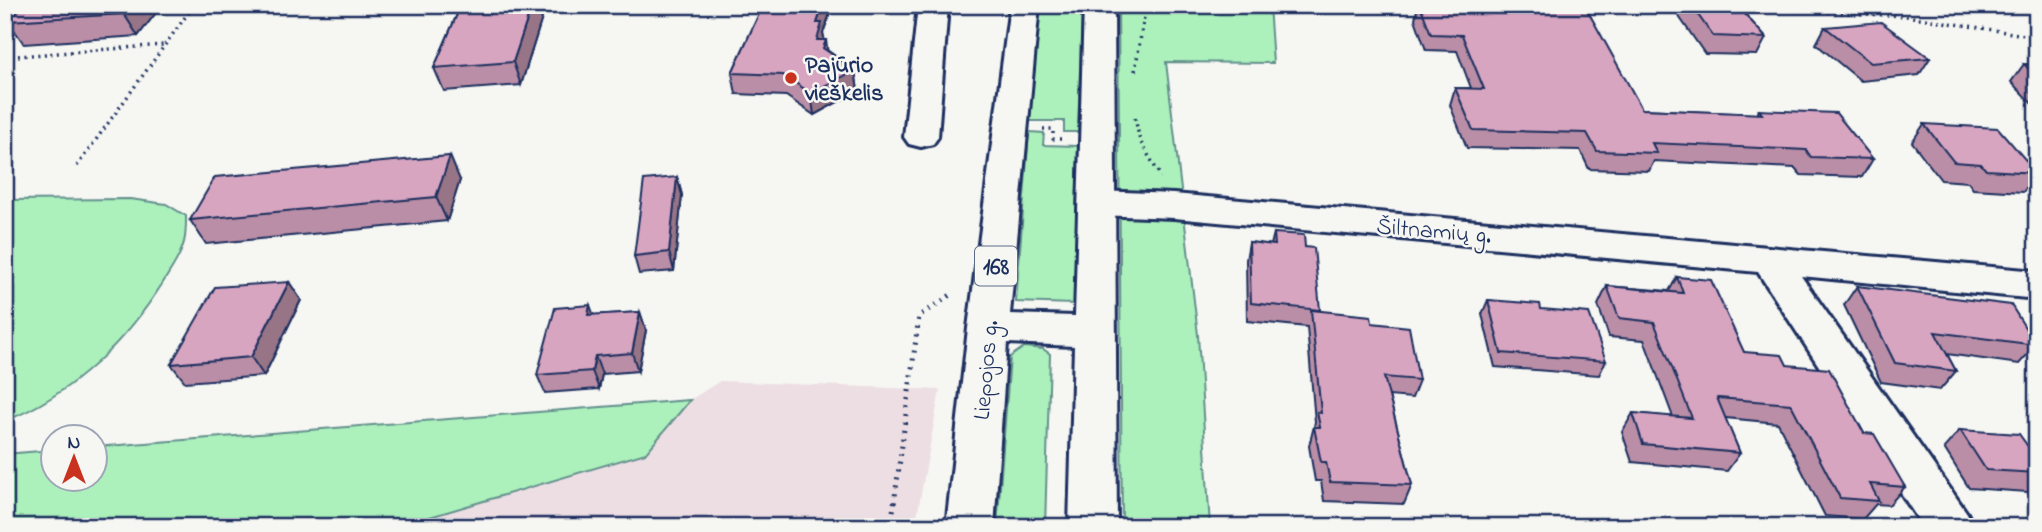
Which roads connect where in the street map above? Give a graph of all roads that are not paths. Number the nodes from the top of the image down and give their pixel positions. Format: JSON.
{"nodes":[{"id":1,"x":964,"y":5,"type":"edge"},
{"id":2,"x":1026,"y":5,"type":"edge"},
{"id":3,"x":1099,"y":5,"type":"edge"},
{"id":4,"x":933,"y":6,"type":"edge"},
{"id":5,"x":921,"y":137,"type":"dead end"},
{"id":6,"x":1098,"y":203,"type":"junction"},
{"id":7,"x":1770,"y":261,"type":"junction"},
{"id":8,"x":2037,"y":285,"type":"edge"},
{"id":9,"x":988,"y":328,"type":"junction"},
{"id":10,"x":1095,"y":332,"type":"junction"},
{"id":11,"x":970,"y":527,"type":"edge"},
{"id":12,"x":1093,"y":527,"type":"edge"},
{"id":13,"x":1950,"y":527,"type":"edge"}],
"edges":[{"from":1,"to":4,"type":"main road"},
{"from":2,"to":9,"type":"main road","name":"Liepojos g.","number":"168"},
{"from":3,"to":6,"type":"main road"},
{"from":4,"to":5,"type":"main road"},
{"from":6,"to":7,"type":"main road","name":"Šiltnamių g."},
{"from":6,"to":10,"type":"main road"},
{"from":7,"to":8,"type":"main road","name":"Šiltnamių g."},
{"from":7,"to":13,"type":"main road"},
{"from":9,"to":10,"type":"main road"},
{"from":9,"to":11,"type":"main road","name":"Liepojos g.","number":"168"},
{"from":10,"to":12,"type":"main road"}]}
